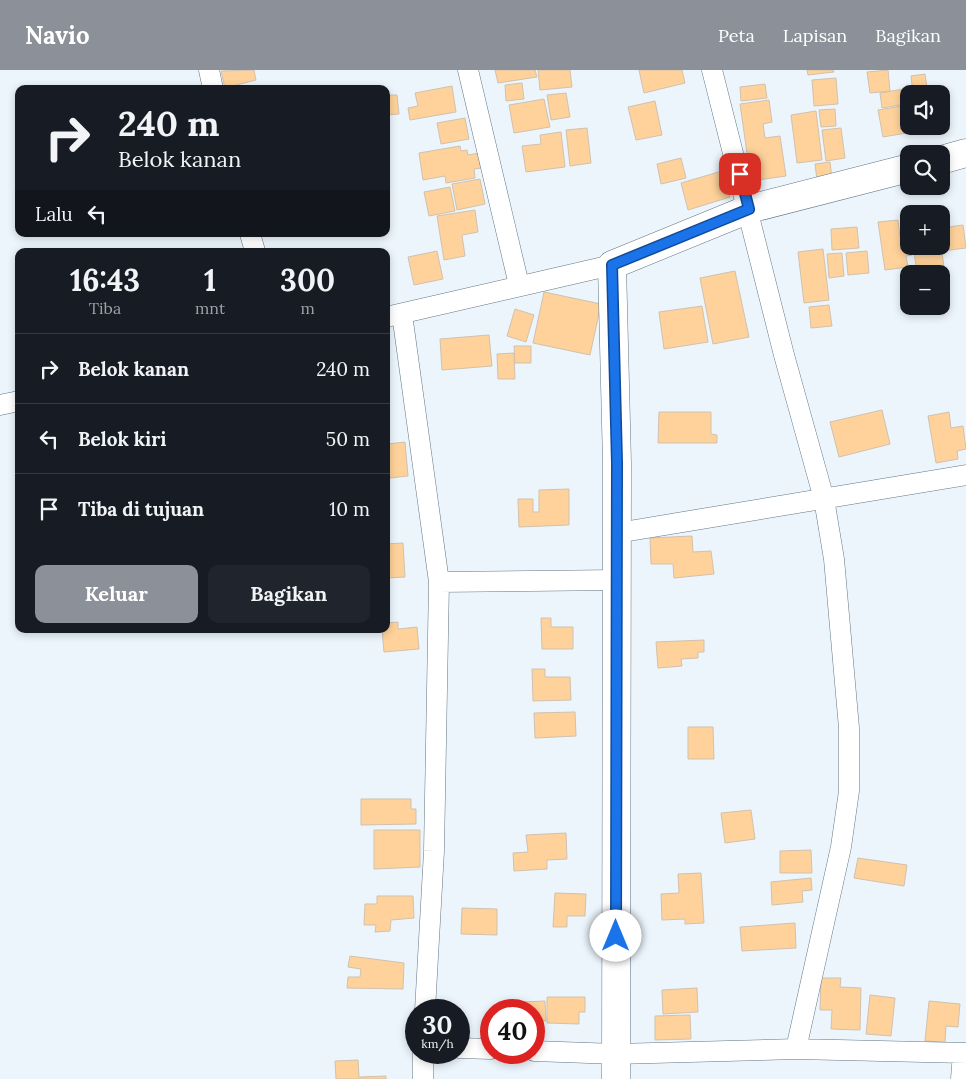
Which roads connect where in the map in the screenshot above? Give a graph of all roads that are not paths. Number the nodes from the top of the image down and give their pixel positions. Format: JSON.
{"nodes":[{"id":1,"x":209,"y":70,"type":"edge"},
{"id":2,"x":468,"y":70,"type":"edge"},
{"id":3,"x":712,"y":70,"type":"edge"},
{"id":4,"x":213,"y":85,"type":"edge"},
{"id":5,"x":966,"y":153,"type":"edge"},
{"id":6,"x":950,"y":157,"type":"edge"},
{"id":7,"x":900,"y":170,"type":"edge"},
{"id":8,"x":749,"y":209,"type":"junction"},
{"id":9,"x":612,"y":265,"type":"junction"},
{"id":10,"x":519,"y":285,"type":"junction"},
{"id":11,"x":394,"y":315,"type":"edge"},
{"id":12,"x":15,"y":402,"type":"edge"},
{"id":13,"x":0,"y":405,"type":"edge"},
{"id":14,"x":966,"y":475,"type":"edge"},
{"id":15,"x":824,"y":499,"type":"junction"},
{"id":16,"x":617,"y":533,"type":"junction"},
{"id":17,"x":617,"y":580,"type":"junction"},
{"id":18,"x":439,"y":582,"type":"junction"},
{"id":19,"x":426,"y":999,"type":"edge"},
{"id":20,"x":796,"y":1049,"type":"junction"},
{"id":21,"x":545,"y":1053,"type":"edge"},
{"id":22,"x":964,"y":1053,"type":"edge"},
{"id":23,"x":423,"y":1064,"type":"edge"},
{"id":24,"x":616,"y":1067,"type":"edge"},
{"id":25,"x":424,"y":1079,"type":"edge"},
{"id":26,"x":961,"y":1079,"type":"edge"}],
"edges":[{"from":1,"to":4,"type":"street"},
{"from":2,"to":10,"type":"street"},
{"from":3,"to":8,"type":"street"},
{"from":5,"to":6,"type":"street"},
{"from":7,"to":8,"type":"street"},
{"from":8,"to":9,"type":"street"},
{"from":8,"to":15,"type":"street"},
{"from":9,"to":10,"type":"street"},
{"from":9,"to":16,"type":"street"},
{"from":10,"to":11,"type":"street"},
{"from":11,"to":18,"type":"street"},
{"from":12,"to":13,"type":"street"},
{"from":14,"to":15,"type":"street"},
{"from":15,"to":16,"type":"street"},
{"from":15,"to":20,"type":"street"},
{"from":16,"to":17,"type":"street"},
{"from":17,"to":18,"type":"street"},
{"from":17,"to":24,"type":"street"},
{"from":18,"to":19,"type":"street"},
{"from":20,"to":22,"type":"street"},
{"from":20,"to":24,"type":"street"},
{"from":21,"to":24,"type":"street"},
{"from":22,"to":26,"type":"street"},
{"from":23,"to":25,"type":"street"}]}
